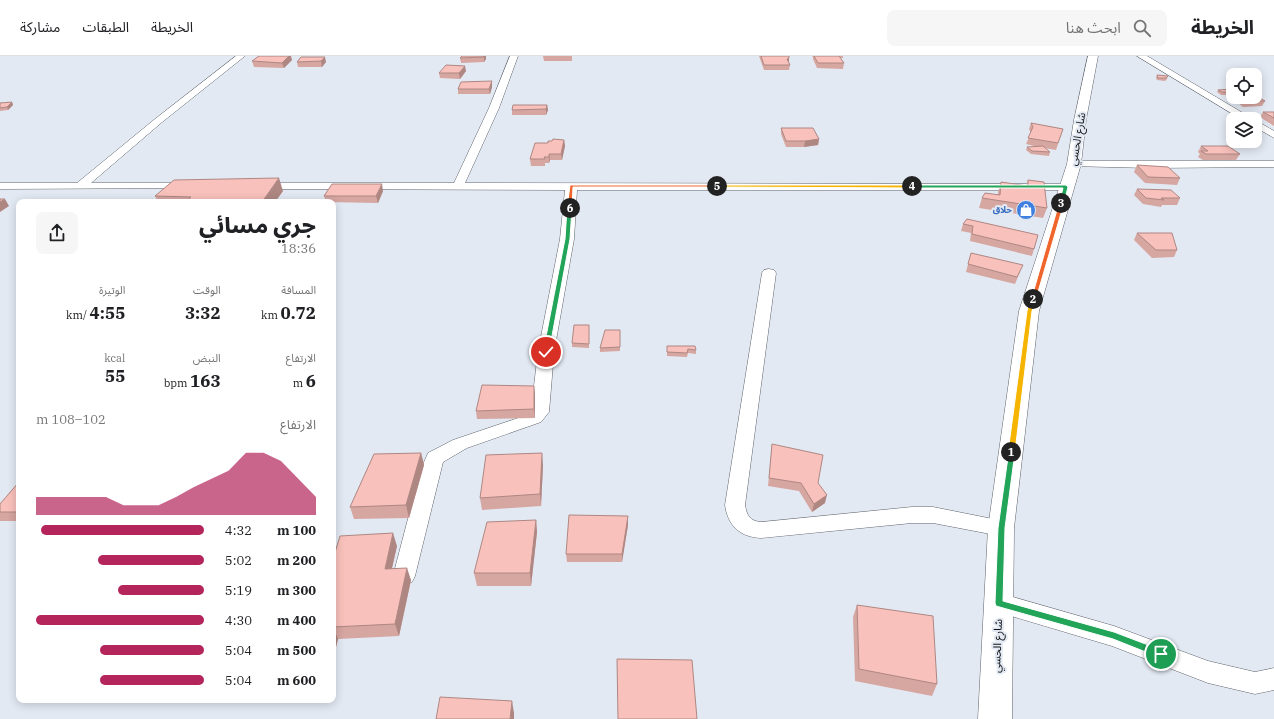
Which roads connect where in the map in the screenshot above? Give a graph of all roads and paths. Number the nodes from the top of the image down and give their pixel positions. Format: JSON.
{"nodes":[{"id":1,"x":241,"y":56,"type":"edge"},
{"id":2,"x":514,"y":56,"type":"edge"},
{"id":3,"x":1094,"y":56,"type":"edge"},
{"id":4,"x":1141,"y":56,"type":"edge"},
{"id":5,"x":1236,"y":112,"type":"edge"},
{"id":6,"x":1262,"y":127,"type":"edge"},
{"id":7,"x":1274,"y":135,"type":"edge"},
{"id":8,"x":1074,"y":164,"type":"junction"},
{"id":9,"x":1274,"y":164,"type":"edge"},
{"id":10,"x":0,"y":186,"type":"edge"},
{"id":11,"x":80,"y":186,"type":"junction"},
{"id":12,"x":198,"y":186,"type":"edge"},
{"id":13,"x":246,"y":186,"type":"edge"},
{"id":14,"x":458,"y":186,"type":"junction"},
{"id":15,"x":571,"y":186,"type":"junction"},
{"id":16,"x":1066,"y":187,"type":"junction"},
{"id":17,"x":769,"y":273,"type":"dead end"},
{"id":18,"x":1002,"y":528,"type":"junction"},
{"id":19,"x":404,"y":576,"type":"edge"},
{"id":20,"x":999,"y":603,"type":"junction"},
{"id":21,"x":1274,"y":679,"type":"edge"},
{"id":22,"x":995,"y":719,"type":"edge"}],
"edges":[{"from":1,"to":11,"type":"street"},
{"from":2,"to":14,"type":"street"},
{"from":3,"to":8,"type":"street","name":"شارع الحسي"},
{"from":4,"to":5,"type":"street"},
{"from":6,"to":7,"type":"street"},
{"from":8,"to":9,"type":"street"},
{"from":8,"to":16,"type":"street","name":"شارع الحسي"},
{"from":10,"to":11,"type":"street"},
{"from":11,"to":12,"type":"street"},
{"from":13,"to":14,"type":"street"},
{"from":14,"to":15,"type":"street"},
{"from":15,"to":16,"type":"street"},
{"from":15,"to":19,"type":"street"},
{"from":16,"to":18,"type":"street","name":"شارع الحسي"},
{"from":17,"to":18,"type":"street"},
{"from":18,"to":20,"type":"street","name":"شارع الحسي"},
{"from":20,"to":21,"type":"street"},
{"from":20,"to":22,"type":"street","name":"شارع الحسي"}]}
